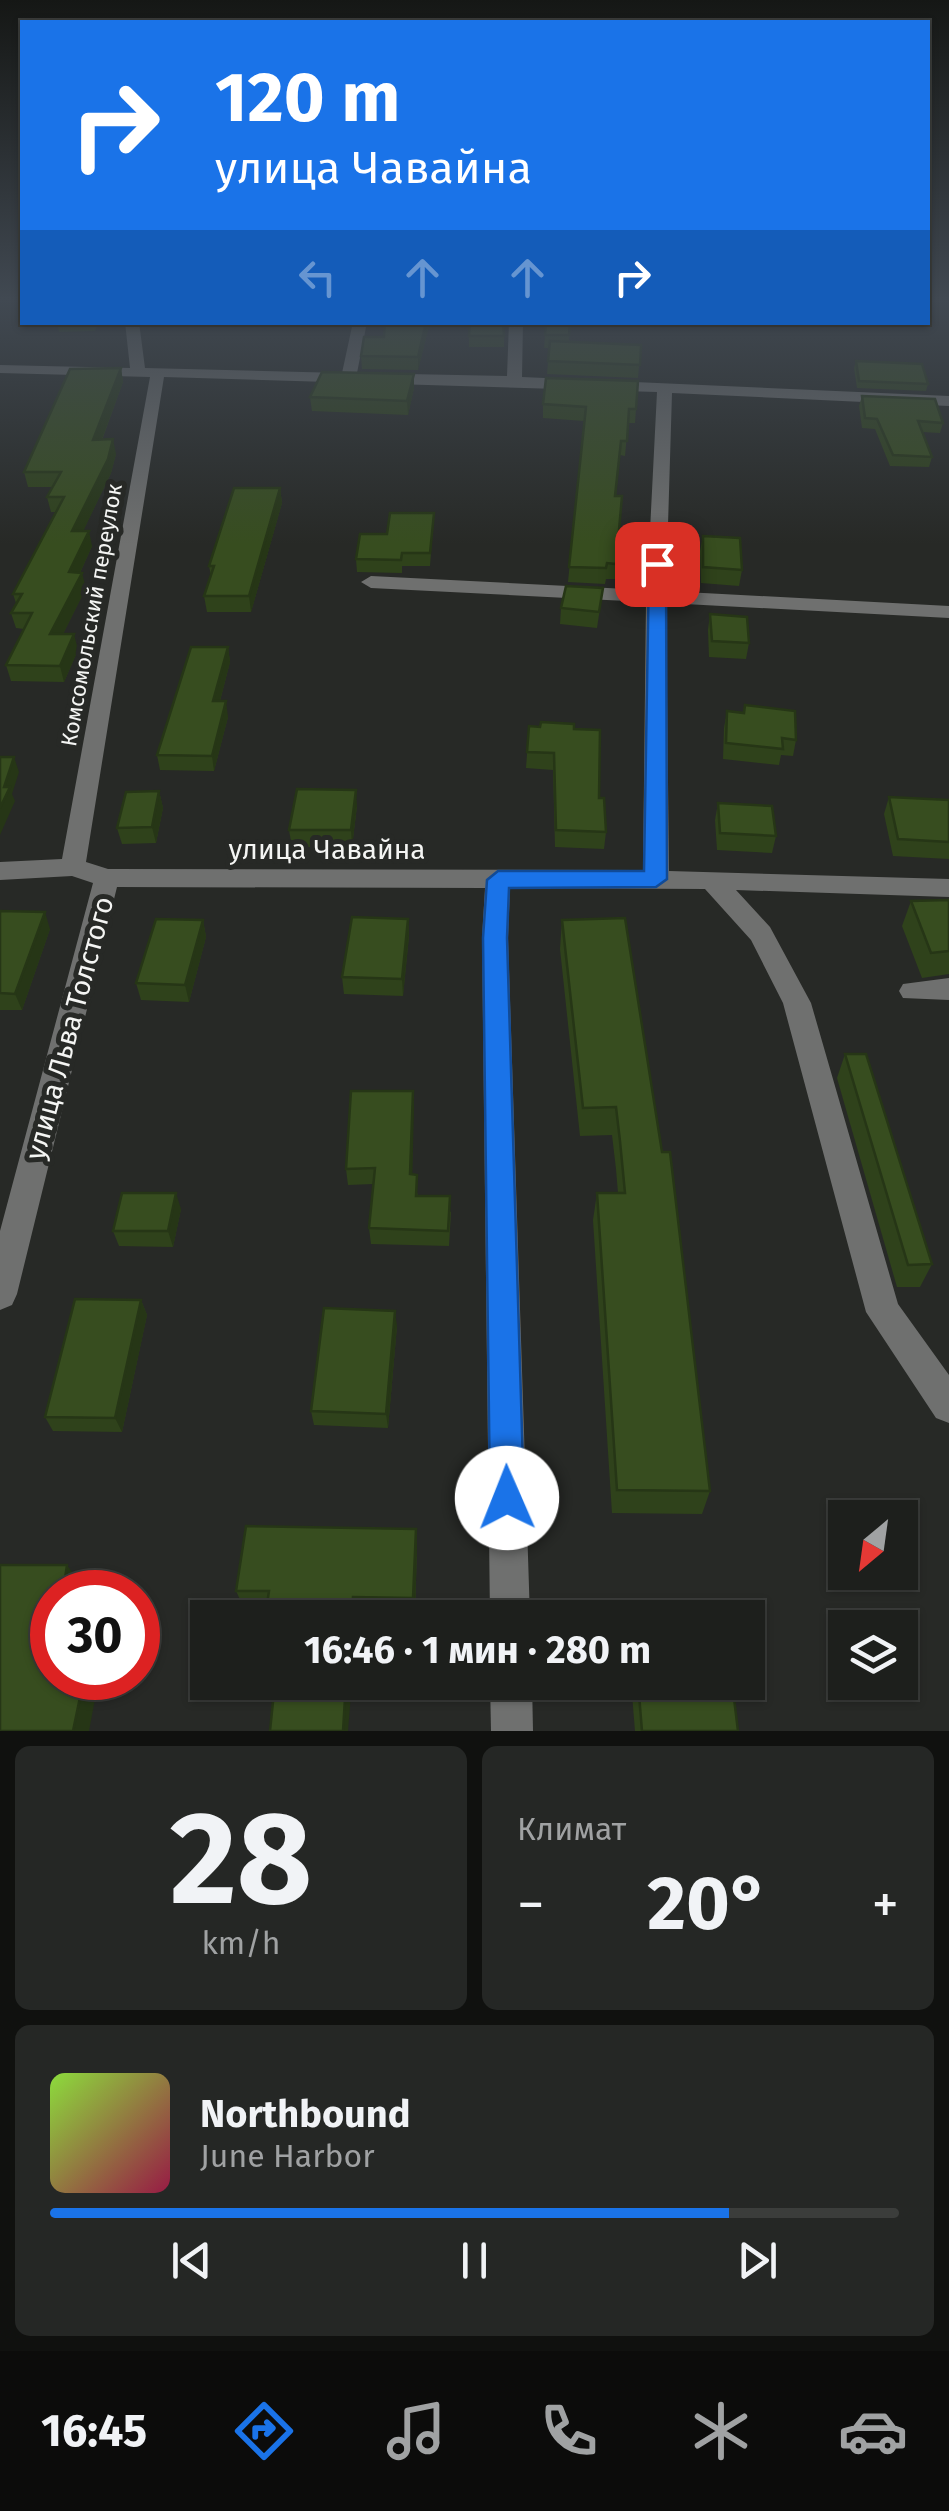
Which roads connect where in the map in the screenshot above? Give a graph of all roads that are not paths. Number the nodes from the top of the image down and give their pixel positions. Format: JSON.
{"nodes":[{"id":1,"x":146,"y":382,"type":"edge"},
{"id":2,"x":529,"y":382,"type":"edge"},
{"id":3,"x":665,"y":389,"type":"junction"},
{"id":4,"x":949,"y":401,"type":"edge"},
{"id":5,"x":370,"y":582,"type":"dead end"},
{"id":6,"x":656,"y":598,"type":"junction"},
{"id":7,"x":949,"y":612,"type":"edge"},
{"id":8,"x":72,"y":867,"type":"junction"},
{"id":9,"x":0,"y":871,"type":"edge"},
{"id":10,"x":108,"y":878,"type":"junction"},
{"id":11,"x":656,"y":879,"type":"junction"},
{"id":12,"x":498,"y":880,"type":"junction"},
{"id":13,"x":712,"y":881,"type":"junction"},
{"id":14,"x":949,"y":888,"type":"edge"},
{"id":15,"x":913,"y":990,"type":"dead end"},
{"id":16,"x":949,"y":990,"type":"edge"},
{"id":17,"x":0,"y":1294,"type":"edge"},
{"id":18,"x":949,"y":1405,"type":"edge"},
{"id":19,"x":510,"y":1600,"type":"edge"},
{"id":20,"x":511,"y":1700,"type":"edge"},
{"id":21,"x":512,"y":1731,"type":"edge"}],
"edges":[{"from":1,"to":8,"type":"street","name":"Комсомольский переулок"},
{"from":2,"to":3,"type":"street"},
{"from":3,"to":4,"type":"street"},
{"from":3,"to":6,"type":"street"},
{"from":5,"to":6,"type":"street"},
{"from":6,"to":7,"type":"street"},
{"from":6,"to":11,"type":"street"},
{"from":8,"to":9,"type":"street","name":"улица Чавайна"},
{"from":8,"to":10,"type":"street","name":"улица Чавайна"},
{"from":10,"to":12,"type":"street","name":"улица Чавайна"},
{"from":10,"to":17,"type":"street","name":"улица Льва Толстого"},
{"from":11,"to":12,"type":"street","name":"улица Чавайна"},
{"from":11,"to":13,"type":"street","name":"улица Чавайна"},
{"from":12,"to":19,"type":"street"},
{"from":13,"to":14,"type":"street","name":"улица Чавайна"},
{"from":13,"to":18,"type":"street"},
{"from":15,"to":16,"type":"street"},
{"from":20,"to":21,"type":"street"}]}
